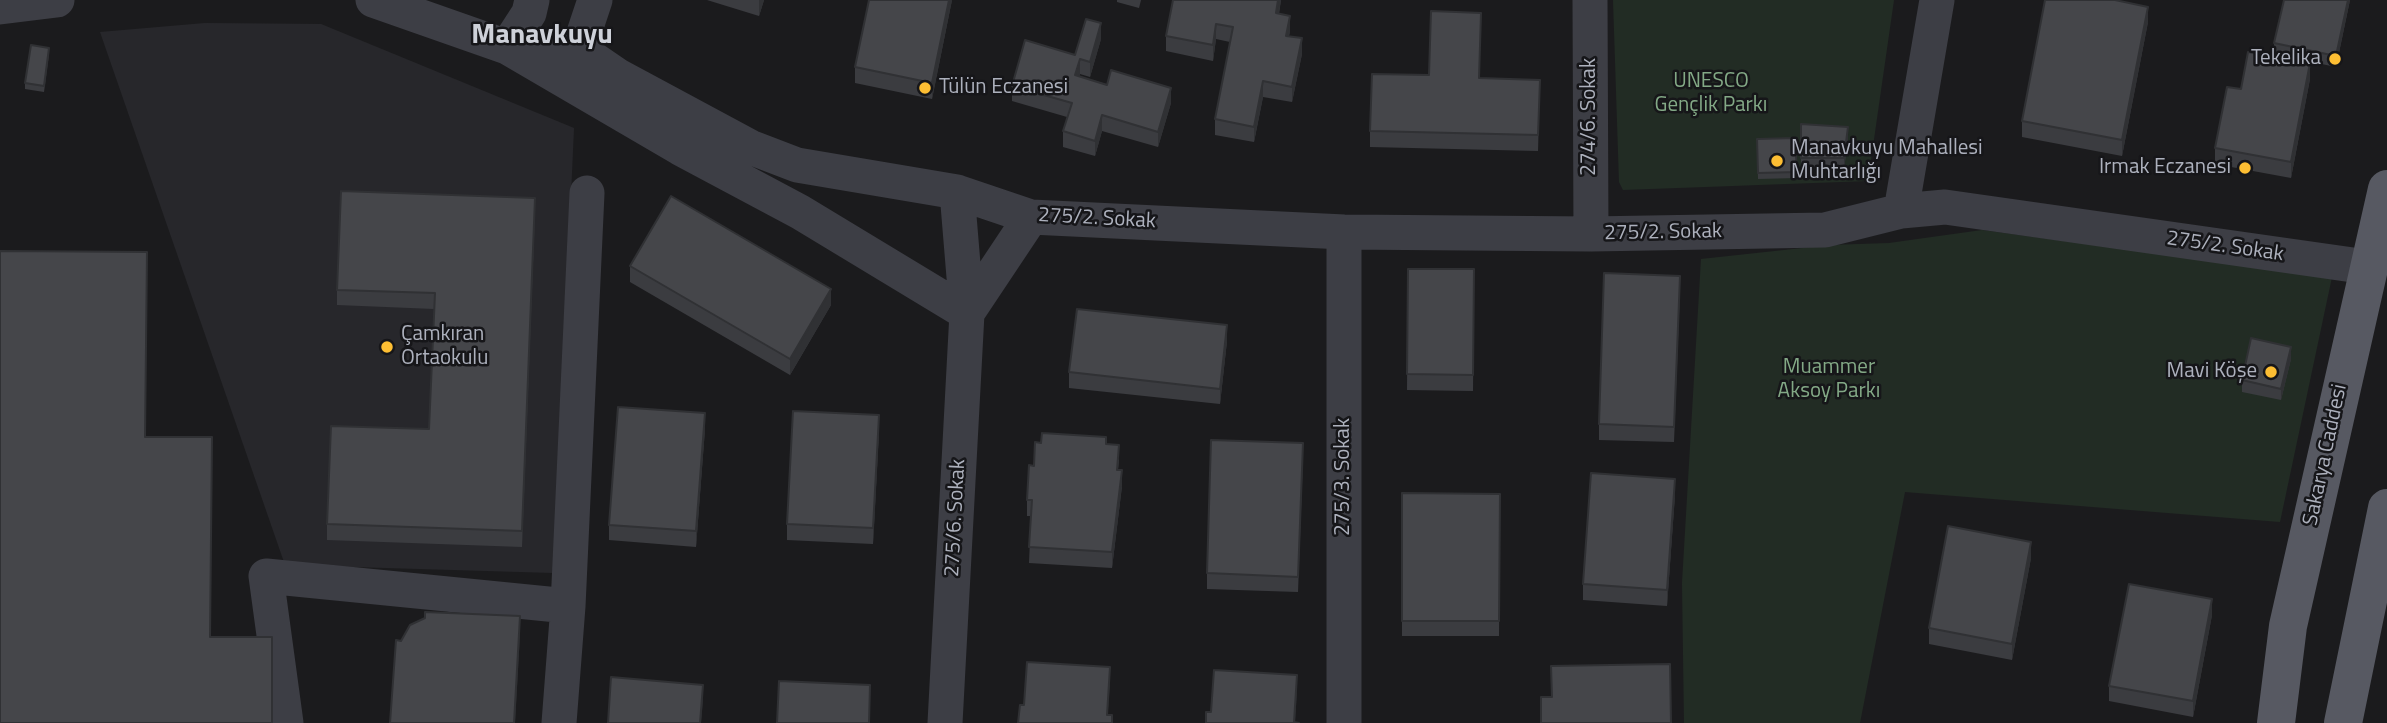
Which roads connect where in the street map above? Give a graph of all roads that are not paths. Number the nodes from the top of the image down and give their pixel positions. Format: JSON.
{"nodes":[{"id":1,"x":57,"y":0,"type":"edge"},
{"id":2,"x":373,"y":0,"type":"edge"},
{"id":3,"x":532,"y":0,"type":"edge"},
{"id":4,"x":595,"y":0,"type":"edge"},
{"id":5,"x":1590,"y":0,"type":"edge"},
{"id":6,"x":1937,"y":0,"type":"edge"},
{"id":7,"x":0,"y":13,"type":"edge"},
{"id":8,"x":507,"y":47,"type":"junction"},
{"id":9,"x":580,"y":50,"type":"junction"},
{"id":10,"x":567,"y":82,"type":"junction"},
{"id":11,"x":2387,"y":189,"type":"edge"},
{"id":12,"x":957,"y":192,"type":"junction"},
{"id":13,"x":587,"y":193,"type":"dead end"},
{"id":14,"x":1901,"y":211,"type":"junction"},
{"id":15,"x":1031,"y":217,"type":"junction"},
{"id":16,"x":1344,"y":232,"type":"junction"},
{"id":17,"x":1591,"y":234,"type":"junction"},
{"id":18,"x":2367,"y":267,"type":"junction"},
{"id":19,"x":967,"y":313,"type":"junction"},
{"id":20,"x":2387,"y":508,"type":"edge"},
{"id":21,"x":568,"y":606,"type":"junction"},
{"id":22,"x":286,"y":723,"type":"edge"},
{"id":23,"x":559,"y":723,"type":"edge"},
{"id":24,"x":945,"y":723,"type":"edge"},
{"id":25,"x":1344,"y":723,"type":"edge"},
{"id":26,"x":2276,"y":723,"type":"edge"},
{"id":27,"x":2343,"y":723,"type":"edge"}],
"edges":[{"from":1,"to":7,"type":"street"},
{"from":2,"to":8,"type":"street"},
{"from":3,"to":8,"type":"street"},
{"from":4,"to":9,"type":"street"},
{"from":5,"to":17,"type":"street","name":"274/6. Sokak"},
{"from":6,"to":14,"type":"street"},
{"from":8,"to":9,"type":"street"},
{"from":8,"to":10,"type":"street"},
{"from":9,"to":10,"type":"street"},
{"from":9,"to":12,"type":"street","name":"275/2. Sokak"},
{"from":10,"to":19,"type":"street"},
{"from":11,"to":18,"type":"main road","name":"Sakarya Caddesi"},
{"from":12,"to":15,"type":"street","name":"275/2. Sokak"},
{"from":12,"to":19,"type":"street"},
{"from":13,"to":21,"type":"street"},
{"from":14,"to":17,"type":"street","name":"275/2. Sokak"},
{"from":14,"to":18,"type":"street","name":"275/2. Sokak"},
{"from":15,"to":16,"type":"street","name":"275/2. Sokak"},
{"from":15,"to":19,"type":"street"},
{"from":16,"to":17,"type":"street","name":"275/2. Sokak"},
{"from":16,"to":25,"type":"street","name":"275/3. Sokak"},
{"from":18,"to":26,"type":"main road","name":"Sakarya Caddesi"},
{"from":19,"to":24,"type":"street","name":"275/6. Sokak"},
{"from":20,"to":27,"type":"main road"},
{"from":21,"to":22,"type":"street"},
{"from":21,"to":23,"type":"street"}]}
